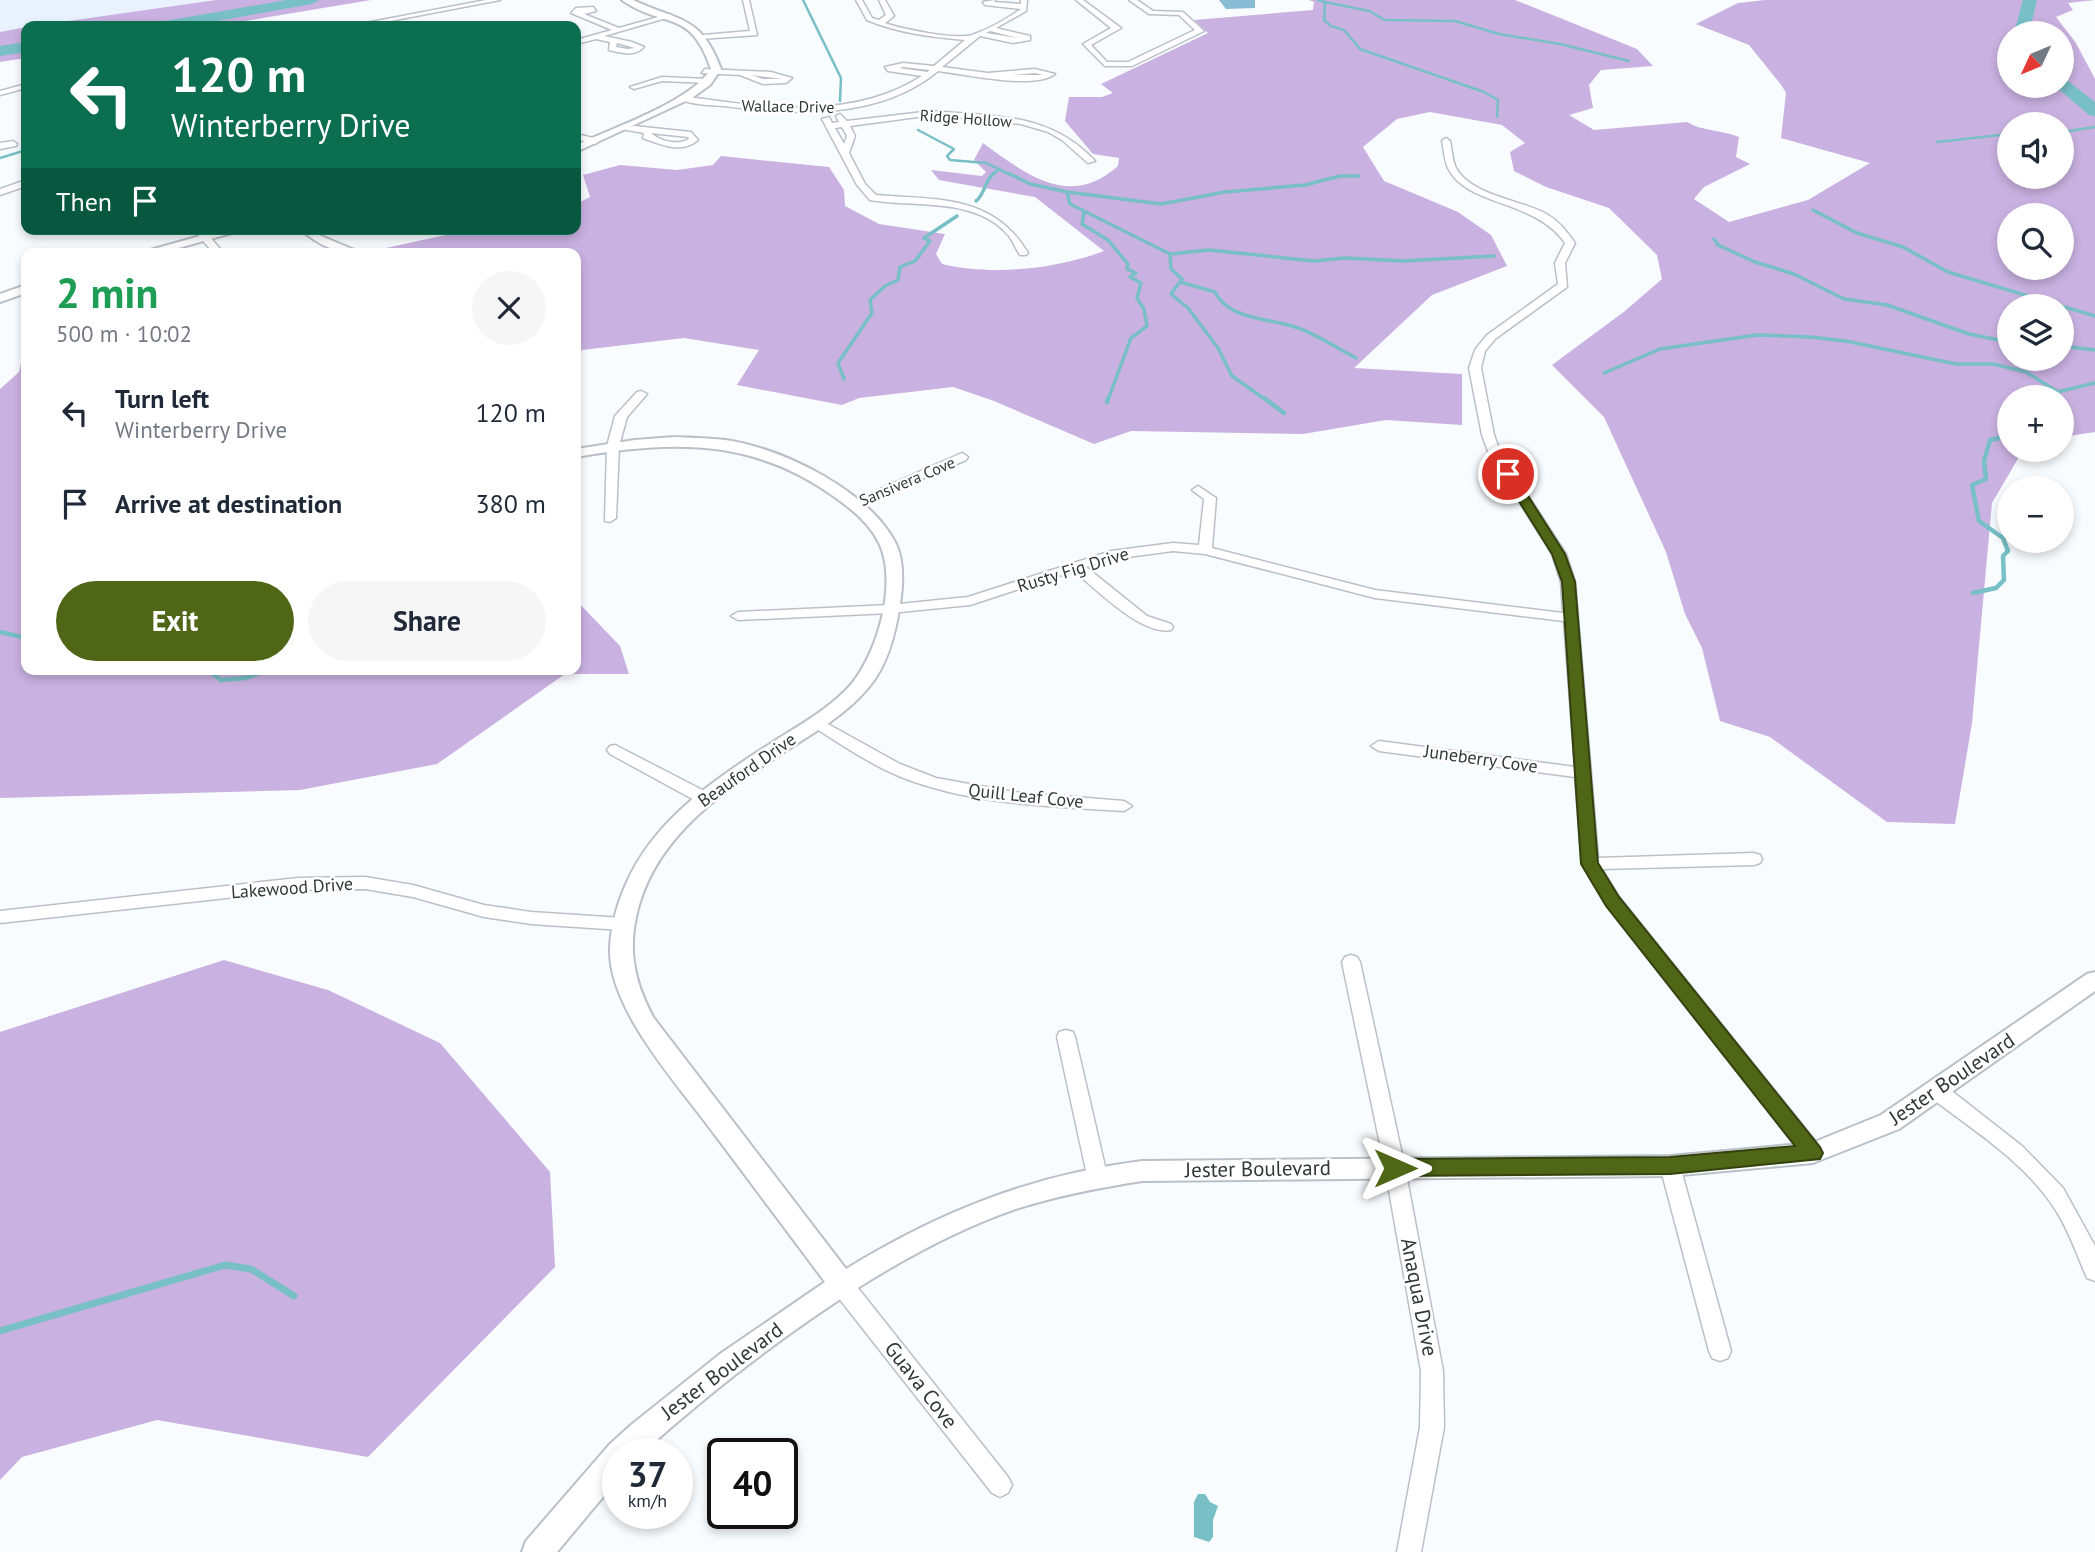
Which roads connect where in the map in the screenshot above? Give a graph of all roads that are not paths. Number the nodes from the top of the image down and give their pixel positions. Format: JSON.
{"nodes":[{"id":1,"x":497,"y":0,"type":"edge"},
{"id":2,"x":746,"y":0,"type":"edge"},
{"id":3,"x":859,"y":0,"type":"edge"},
{"id":4,"x":882,"y":0,"type":"edge"},
{"id":5,"x":992,"y":0,"type":"edge"},
{"id":6,"x":1079,"y":0,"type":"edge"},
{"id":7,"x":1132,"y":0,"type":"edge"},
{"id":8,"x":632,"y":1,"type":"edge"},
{"id":9,"x":1025,"y":3,"type":"edge"},
{"id":10,"x":576,"y":14,"type":"dead end"},
{"id":11,"x":669,"y":16,"type":"junction"},
{"id":12,"x":382,"y":21,"type":"edge"},
{"id":13,"x":881,"y":22,"type":"junction"},
{"id":14,"x":991,"y":29,"type":"junction"},
{"id":15,"x":619,"y":30,"type":"junction"},
{"id":16,"x":594,"y":36,"type":"junction"},
{"id":17,"x":975,"y":36,"type":"junction"},
{"id":18,"x":703,"y":37,"type":"junction"},
{"id":19,"x":581,"y":40,"type":"edge"},
{"id":20,"x":613,"y":43,"type":"dead end"},
{"id":21,"x":938,"y":69,"type":"junction"},
{"id":22,"x":743,"y":74,"type":"dead end"},
{"id":23,"x":929,"y":75,"type":"junction"},
{"id":24,"x":986,"y":75,"type":"junction"},
{"id":25,"x":707,"y":76,"type":"junction"},
{"id":26,"x":21,"y":87,"type":"edge"},
{"id":27,"x":634,"y":87,"type":"dead end"},
{"id":28,"x":0,"y":93,"type":"edge"},
{"id":29,"x":681,"y":98,"type":"junction"},
{"id":30,"x":836,"y":108,"type":"junction"},
{"id":31,"x":821,"y":110,"type":"junction"},
{"id":32,"x":844,"y":124,"type":"junction"},
{"id":33,"x":830,"y":126,"type":"junction"},
{"id":34,"x":624,"y":127,"type":"junction"},
{"id":35,"x":648,"y":132,"type":"dead end"},
{"id":36,"x":581,"y":138,"type":"edge"},
{"id":37,"x":595,"y":141,"type":"junction"},
{"id":38,"x":1447,"y":141,"type":"dead end"},
{"id":39,"x":13,"y":144,"type":"dead end"},
{"id":40,"x":0,"y":146,"type":"edge"},
{"id":41,"x":581,"y":147,"type":"edge"},
{"id":42,"x":844,"y":154,"type":"junction"},
{"id":43,"x":1091,"y":161,"type":"dead end"},
{"id":44,"x":21,"y":185,"type":"edge"},
{"id":45,"x":0,"y":191,"type":"edge"},
{"id":46,"x":198,"y":235,"type":"edge"},
{"id":47,"x":202,"y":235,"type":"edge"},
{"id":48,"x":314,"y":235,"type":"edge"},
{"id":49,"x":160,"y":248,"type":"edge"},
{"id":50,"x":214,"y":248,"type":"edge"},
{"id":51,"x":343,"y":248,"type":"edge"},
{"id":52,"x":1023,"y":253,"type":"dead end"},
{"id":53,"x":21,"y":291,"type":"edge"},
{"id":54,"x":0,"y":298,"type":"edge"},
{"id":55,"x":641,"y":394,"type":"dead end"},
{"id":56,"x":613,"y":446,"type":"junction"},
{"id":57,"x":581,"y":452,"type":"edge"},
{"id":58,"x":962,"y":457,"type":"dead end"},
{"id":59,"x":1198,"y":490,"type":"dead end"},
{"id":60,"x":852,"y":504,"type":"junction"},
{"id":61,"x":610,"y":518,"type":"dead end"},
{"id":62,"x":1205,"y":550,"type":"junction"},
{"id":63,"x":1076,"y":566,"type":"junction"},
{"id":64,"x":890,"y":609,"type":"junction"},
{"id":65,"x":738,"y":616,"type":"dead end"},
{"id":66,"x":1571,"y":618,"type":"junction"},
{"id":67,"x":1166,"y":626,"type":"dead end"},
{"id":68,"x":817,"y":723,"type":"junction"},
{"id":69,"x":1379,"y":746,"type":"dead end"},
{"id":70,"x":615,"y":750,"type":"dead end"},
{"id":71,"x":1583,"y":773,"type":"junction"},
{"id":72,"x":704,"y":798,"type":"junction"},
{"id":73,"x":1124,"y":806,"type":"dead end"},
{"id":74,"x":1754,"y":859,"type":"dead end"},
{"id":75,"x":1590,"y":864,"type":"junction"},
{"id":76,"x":0,"y":917,"type":"edge"},
{"id":77,"x":622,"y":924,"type":"junction"},
{"id":78,"x":1352,"y":962,"type":"dead end"},
{"id":79,"x":2095,"y":980,"type":"edge"},
{"id":80,"x":1066,"y":1037,"type":"dead end"},
{"id":81,"x":1937,"y":1091,"type":"junction"},
{"id":82,"x":1813,"y":1153,"type":"junction"},
{"id":83,"x":1670,"y":1166,"type":"junction"},
{"id":84,"x":1395,"y":1168,"type":"junction"},
{"id":85,"x":1097,"y":1175,"type":"junction"},
{"id":86,"x":2095,"y":1271,"type":"edge"},
{"id":87,"x":842,"y":1285,"type":"junction"},
{"id":88,"x":1720,"y":1351,"type":"dead end"},
{"id":89,"x":638,"y":1438,"type":"edge"},
{"id":90,"x":602,"y":1475,"type":"edge"},
{"id":91,"x":1000,"y":1485,"type":"dead end"},
{"id":92,"x":537,"y":1552,"type":"edge"},
{"id":93,"x":1409,"y":1552,"type":"edge"}],
"edges":[{"from":1,"to":12,"type":"street"},
{"from":2,"to":18,"type":"street"},
{"from":3,"to":13,"type":"street"},
{"from":4,"to":13,"type":"street"},
{"from":5,"to":9,"type":"street"},
{"from":6,"to":7,"type":"street"},
{"from":8,"to":11,"type":"street"},
{"from":9,"to":14,"type":"street","name":"Wallace Drive"},
{"from":10,"to":15,"type":"street"},
{"from":11,"to":15,"type":"street"},
{"from":11,"to":18,"type":"street"},
{"from":13,"to":17,"type":"street"},
{"from":14,"to":17,"type":"street","name":"Wallace Drive"},
{"from":14,"to":17,"type":"street"},
{"from":15,"to":16,"type":"street"},
{"from":16,"to":19,"type":"street"},
{"from":16,"to":20,"type":"street"},
{"from":17,"to":21,"type":"street","name":"Wallace Drive"},
{"from":18,"to":25,"type":"street"},
{"from":21,"to":23,"type":"street","name":"Wallace Drive"},
{"from":21,"to":23,"type":"street"},
{"from":21,"to":24,"type":"street"},
{"from":22,"to":25,"type":"street"},
{"from":23,"to":30,"type":"street","name":"Wallace Drive"},
{"from":24,"to":24,"type":"street"},
{"from":25,"to":27,"type":"street"},
{"from":25,"to":29,"type":"street"},
{"from":26,"to":28,"type":"street"},
{"from":29,"to":31,"type":"street","name":"Wallace Drive"},
{"from":29,"to":34,"type":"street"},
{"from":30,"to":31,"type":"street","name":"Wallace Drive"},
{"from":30,"to":32,"type":"street"},
{"from":31,"to":33,"type":"street"},
{"from":32,"to":33,"type":"street","name":"Ridge Hollow"},
{"from":32,"to":42,"type":"street"},
{"from":32,"to":43,"type":"street","name":"Ridge Hollow"},
{"from":33,"to":42,"type":"street"},
{"from":34,"to":35,"type":"street"},
{"from":34,"to":37,"type":"street"},
{"from":36,"to":37,"type":"street"},
{"from":37,"to":41,"type":"street"},
{"from":38,"to":66,"type":"street"},
{"from":39,"to":40,"type":"street"},
{"from":42,"to":52,"type":"street"},
{"from":44,"to":45,"type":"street"},
{"from":46,"to":49,"type":"street"},
{"from":47,"to":50,"type":"street"},
{"from":48,"to":51,"type":"street"},
{"from":53,"to":54,"type":"street"},
{"from":55,"to":56,"type":"street"},
{"from":56,"to":57,"type":"street","name":"Beauford Drive"},
{"from":56,"to":60,"type":"street","name":"Beauford Drive"},
{"from":56,"to":61,"type":"street"},
{"from":58,"to":60,"type":"street","name":"Sansivera Cove"},
{"from":59,"to":62,"type":"street"},
{"from":60,"to":64,"type":"street","name":"Beauford Drive"},
{"from":62,"to":63,"type":"street","name":"Rusty Fig Drive"},
{"from":62,"to":66,"type":"street","name":"Rusty Fig Drive"},
{"from":63,"to":64,"type":"street","name":"Rusty Fig Drive"},
{"from":63,"to":67,"type":"street"},
{"from":64,"to":65,"type":"street","name":"Rusty Fig Drive"},
{"from":64,"to":68,"type":"street","name":"Beauford Drive"},
{"from":66,"to":71,"type":"street"},
{"from":68,"to":72,"type":"street","name":"Beauford Drive"},
{"from":68,"to":73,"type":"street","name":"Quill Leaf Cove"},
{"from":69,"to":71,"type":"street","name":"Juneberry Cove"},
{"from":70,"to":72,"type":"street"},
{"from":71,"to":75,"type":"street"},
{"from":72,"to":77,"type":"street","name":"Beauford Drive"},
{"from":74,"to":75,"type":"street"},
{"from":75,"to":82,"type":"street"},
{"from":76,"to":77,"type":"street","name":"Lakewood Drive"},
{"from":77,"to":87,"type":"street","name":"Beauford Drive"},
{"from":78,"to":84,"type":"street","name":"Anaqua Drive"},
{"from":79,"to":81,"type":"street","name":"Jester Boulevard"},
{"from":80,"to":85,"type":"street"},
{"from":81,"to":82,"type":"street","name":"Jester Boulevard"},
{"from":81,"to":86,"type":"street"},
{"from":82,"to":83,"type":"street","name":"Jester Boulevard"},
{"from":83,"to":84,"type":"street","name":"Jester Boulevard"},
{"from":83,"to":88,"type":"street"},
{"from":84,"to":85,"type":"street","name":"Jester Boulevard"},
{"from":84,"to":93,"type":"street","name":"Anaqua Drive"},
{"from":85,"to":87,"type":"street","name":"Jester Boulevard"},
{"from":87,"to":89,"type":"street","name":"Jester Boulevard"},
{"from":87,"to":91,"type":"street","name":"Guava Cove"},
{"from":90,"to":92,"type":"street","name":"Jester Boulevard"}]}
